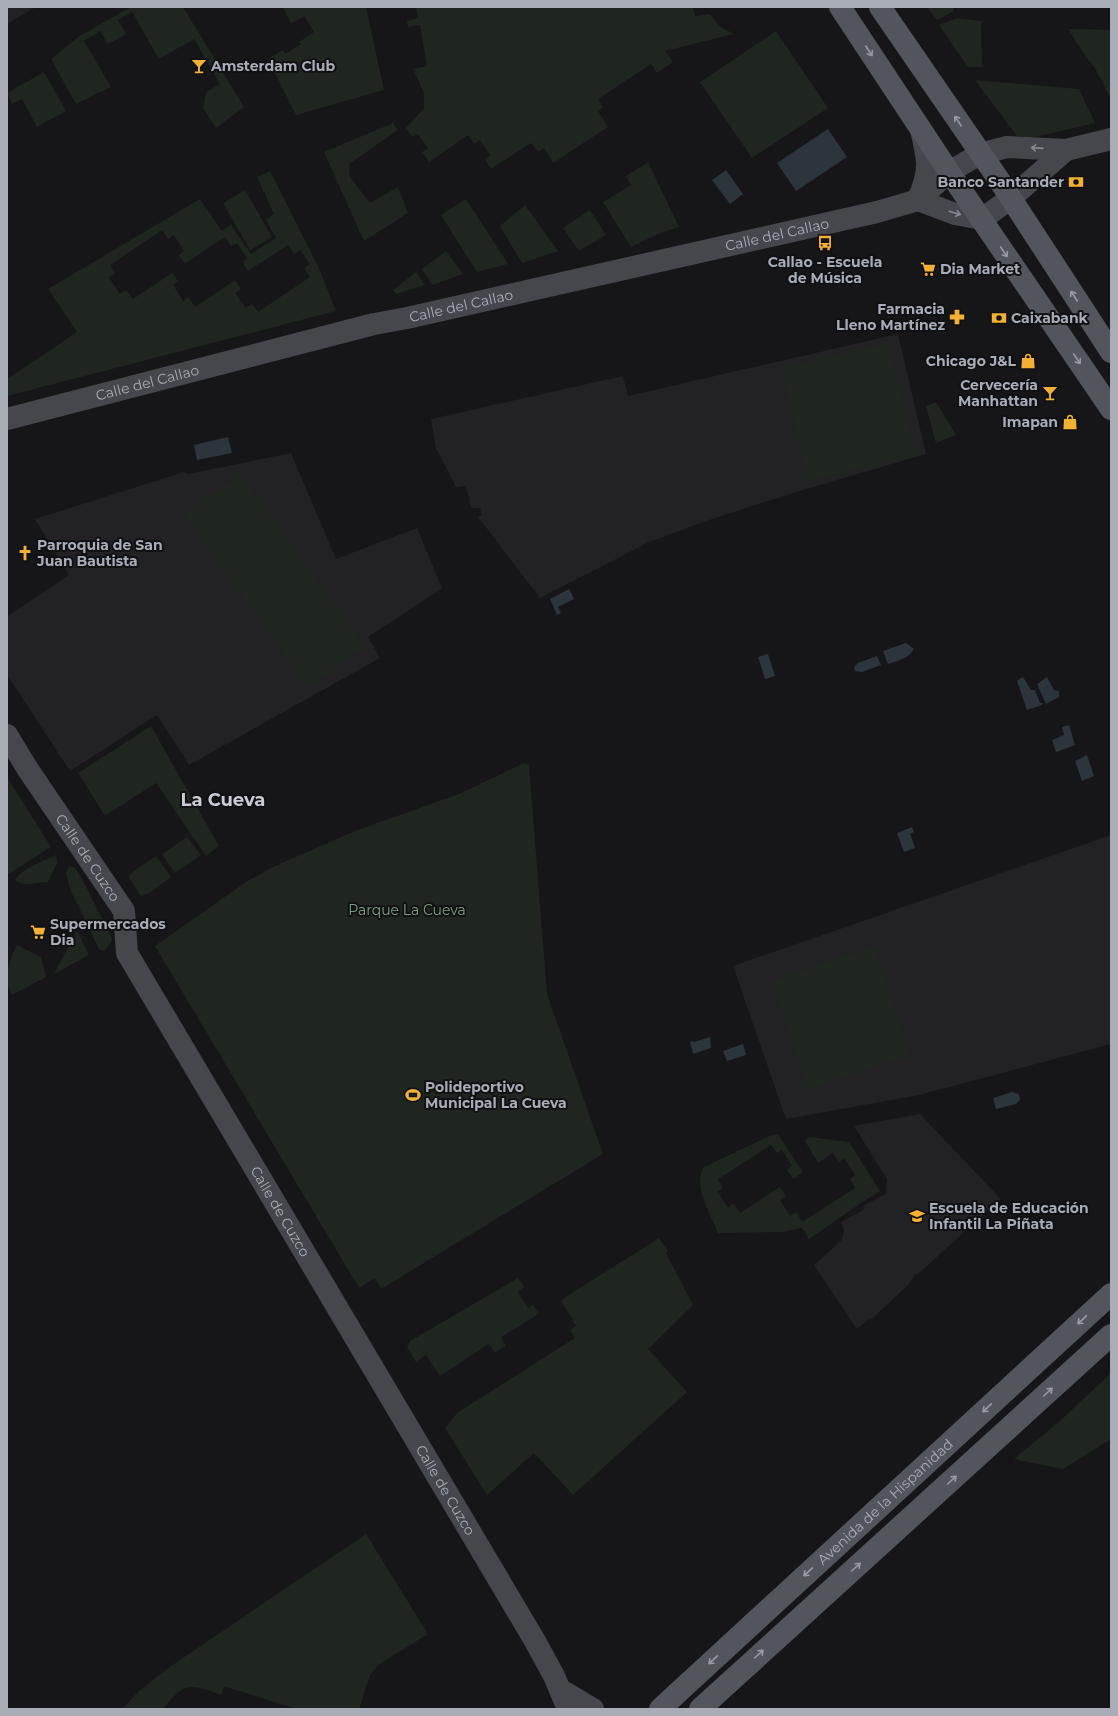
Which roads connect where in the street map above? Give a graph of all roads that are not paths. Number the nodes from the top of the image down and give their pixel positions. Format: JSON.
{"nodes":[{"id":1,"x":840,"y":7,"type":"edge"},
{"id":2,"x":880,"y":7,"type":"edge"},
{"id":3,"x":921,"y":129,"type":"junction"},
{"id":4,"x":1111,"y":139,"type":"edge"},
{"id":5,"x":1066,"y":150,"type":"junction"},
{"id":6,"x":980,"y":154,"type":"junction"},
{"id":7,"x":949,"y":172,"type":"junction"},
{"id":8,"x":1011,"y":198,"type":"junction"},
{"id":9,"x":918,"y":200,"type":"junction"},
{"id":10,"x":982,"y":220,"type":"junction"},
{"id":11,"x":1111,"y":352,"type":"edge"},
{"id":12,"x":1111,"y":410,"type":"edge"},
{"id":13,"x":7,"y":419,"type":"edge"},
{"id":14,"x":7,"y":735,"type":"edge"},
{"id":15,"x":1111,"y":1294,"type":"edge"},
{"id":16,"x":1111,"y":1335,"type":"edge"},
{"id":17,"x":565,"y":1702,"type":"edge"},
{"id":18,"x":593,"y":1709,"type":"edge"},
{"id":19,"x":660,"y":1709,"type":"edge"},
{"id":20,"x":700,"y":1709,"type":"edge"}],
"edges":[{"from":1,"to":3,"type":"main road","one_way":true},
{"from":6,"to":2,"type":"main road","one_way":true},
{"from":3,"to":7,"type":"main road"},
{"from":3,"to":9,"type":"street"},
{"from":4,"to":5,"type":"street","name":"Calle del Callao"},
{"from":5,"to":6,"type":"street","name":"Calle del Callao","one_way":true},
{"from":5,"to":8,"type":"street","name":"Calle del Callao"},
{"from":6,"to":7,"type":"street","name":"Calle del Callao"},
{"from":6,"to":8,"type":"main road"},
{"from":7,"to":9,"type":"street","name":"Calle del Callao"},
{"from":7,"to":10,"type":"main road"},
{"from":8,"to":10,"type":"street","name":"Calle del Callao"},
{"from":11,"to":8,"type":"main road","one_way":true},
{"from":9,"to":10,"type":"street","one_way":true},
{"from":9,"to":13,"type":"street","name":"Calle del Callao"},
{"from":10,"to":12,"type":"main road","one_way":true},
{"from":14,"to":17,"type":"street","name":"Calle de Cuzco"},
{"from":15,"to":19,"type":"main road","name":"Avenida de la Hispanidad","one_way":true},
{"from":20,"to":16,"type":"main road","name":"Avenida de la Hispanidad","one_way":true},
{"from":17,"to":18,"type":"street","name":"Calle de Cuzco"}]}
